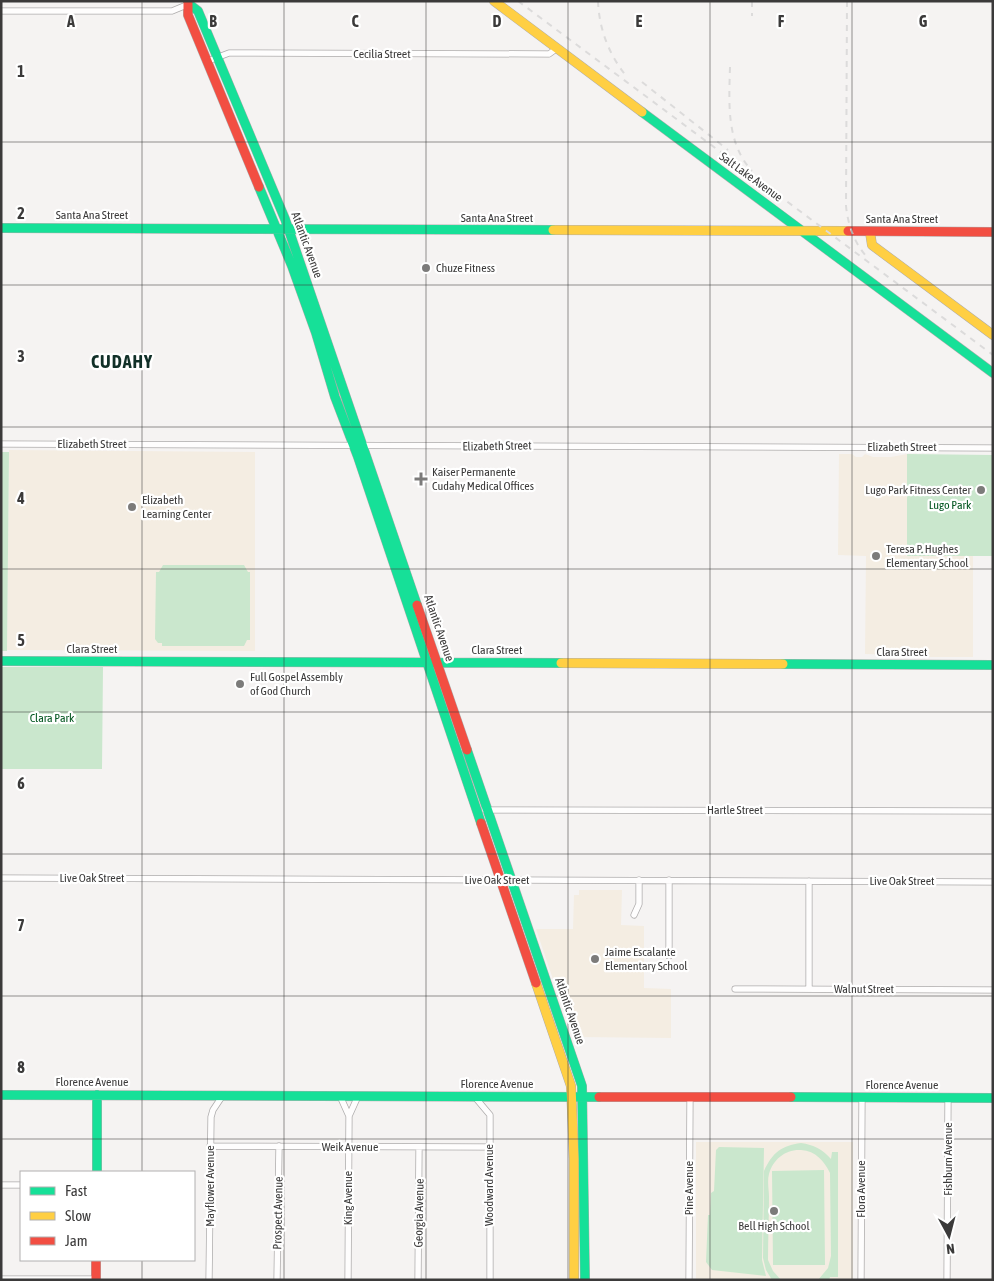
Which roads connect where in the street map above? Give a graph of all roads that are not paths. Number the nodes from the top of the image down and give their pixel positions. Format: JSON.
{"nodes":[{"id":1,"x":494,"y":1,"type":"edge"},
{"id":2,"x":188,"y":3,"type":"edge"},
{"id":3,"x":1,"y":10,"type":"edge"},
{"id":4,"x":556,"y":49,"type":"junction"},
{"id":5,"x":218,"y":57,"type":"junction"},
{"id":6,"x":208,"y":60,"type":"junction"},
{"id":7,"x":1,"y":228,"type":"edge"},
{"id":8,"x":278,"y":229,"type":"junction"},
{"id":9,"x":289,"y":229,"type":"junction"},
{"id":10,"x":804,"y":232,"type":"junction"},
{"id":11,"x":870,"y":232,"type":"junction"},
{"id":12,"x":993,"y":232,"type":"edge"},
{"id":13,"x":993,"y":335,"type":"edge"},
{"id":14,"x":993,"y":373,"type":"edge"},
{"id":15,"x":1,"y":444,"type":"edge"},
{"id":16,"x":353,"y":445,"type":"junction"},
{"id":17,"x":364,"y":446,"type":"junction"},
{"id":18,"x":993,"y":448,"type":"edge"},
{"id":19,"x":1,"y":661,"type":"edge"},
{"id":20,"x":426,"y":662,"type":"junction"},
{"id":21,"x":438,"y":662,"type":"junction"},
{"id":22,"x":993,"y":665,"type":"edge"},
{"id":23,"x":487,"y":809,"type":"junction"},
{"id":24,"x":993,"y":811,"type":"edge"},
{"id":25,"x":477,"y":812,"type":"junction"},
{"id":26,"x":1,"y":878,"type":"edge"},
{"id":27,"x":500,"y":880,"type":"junction"},
{"id":28,"x":511,"y":880,"type":"junction"},
{"id":29,"x":639,"y":880,"type":"junction"},
{"id":30,"x":669,"y":880,"type":"junction"},
{"id":31,"x":809,"y":881,"type":"junction"},
{"id":32,"x":993,"y":882,"type":"edge"},
{"id":33,"x":634,"y":915,"type":"dead end"},
{"id":34,"x":669,"y":956,"type":"dead end"},
{"id":35,"x":735,"y":989,"type":"dead end"},
{"id":36,"x":809,"y":989,"type":"junction"},
{"id":37,"x":993,"y":990,"type":"edge"},
{"id":38,"x":1,"y":1094,"type":"edge"},
{"id":39,"x":98,"y":1095,"type":"junction"},
{"id":40,"x":222,"y":1095,"type":"junction"},
{"id":41,"x":340,"y":1096,"type":"junction"},
{"id":42,"x":358,"y":1096,"type":"junction"},
{"id":43,"x":474,"y":1096,"type":"junction"},
{"id":44,"x":572,"y":1096,"type":"junction"},
{"id":45,"x":582,"y":1096,"type":"junction"},
{"id":46,"x":690,"y":1097,"type":"junction"},
{"id":47,"x":862,"y":1098,"type":"junction"},
{"id":48,"x":948,"y":1098,"type":"junction"},
{"id":49,"x":993,"y":1098,"type":"edge"},
{"id":50,"x":349,"y":1116,"type":"junction"},
{"id":51,"x":210,"y":1146,"type":"junction"},
{"id":52,"x":279,"y":1146,"type":"junction"},
{"id":53,"x":348,"y":1146,"type":"junction"},
{"id":54,"x":419,"y":1147,"type":"junction"},
{"id":55,"x":489,"y":1147,"type":"junction"},
{"id":56,"x":97,"y":1171,"type":"edge"},
{"id":57,"x":1,"y":1185,"type":"edge"},
{"id":58,"x":20,"y":1185,"type":"edge"},
{"id":59,"x":96,"y":1261,"type":"edge"},
{"id":60,"x":1,"y":1279,"type":"edge"},
{"id":61,"x":96,"y":1279,"type":"edge"},
{"id":62,"x":209,"y":1280,"type":"edge"},
{"id":63,"x":277,"y":1280,"type":"edge"},
{"id":64,"x":348,"y":1280,"type":"edge"},
{"id":65,"x":418,"y":1280,"type":"edge"},
{"id":66,"x":490,"y":1280,"type":"edge"},
{"id":67,"x":574,"y":1280,"type":"edge"},
{"id":68,"x":585,"y":1280,"type":"edge"},
{"id":69,"x":689,"y":1280,"type":"edge"},
{"id":70,"x":861,"y":1280,"type":"edge"},
{"id":71,"x":947,"y":1280,"type":"edge"}],
"edges":[{"from":1,"to":4,"type":"main road","name":"Salt Lake Avenue"},
{"from":2,"to":3,"type":"street"},
{"from":2,"to":5,"type":"main road","name":"Atlantic Avenue"},
{"from":2,"to":6,"type":"main road","name":"Atlantic Avenue"},
{"from":4,"to":5,"type":"street","name":"Cecilia Street"},
{"from":4,"to":10,"type":"main road","name":"Salt Lake Avenue"},
{"from":5,"to":6,"type":"street","name":"Cecilia Street"},
{"from":5,"to":9,"type":"main road","name":"Atlantic Avenue"},
{"from":6,"to":8,"type":"main road","name":"Atlantic Avenue"},
{"from":7,"to":8,"type":"main road","name":"Santa Ana Street"},
{"from":8,"to":9,"type":"main road","name":"Santa Ana Street"},
{"from":8,"to":16,"type":"main road","name":"Atlantic Avenue"},
{"from":9,"to":10,"type":"main road","name":"Santa Ana Street"},
{"from":9,"to":17,"type":"main road","name":"Atlantic Avenue"},
{"from":10,"to":11,"type":"main road","name":"Santa Ana Street"},
{"from":10,"to":14,"type":"main road","name":"Salt Lake Avenue"},
{"from":11,"to":12,"type":"main road","name":"Santa Ana Street"},
{"from":11,"to":13,"type":"main road"},
{"from":15,"to":16,"type":"street","name":"Elizabeth Street"},
{"from":16,"to":17,"type":"street","name":"Elizabeth Street"},
{"from":16,"to":20,"type":"main road","name":"Atlantic Avenue"},
{"from":17,"to":18,"type":"street","name":"Elizabeth Street"},
{"from":17,"to":21,"type":"main road","name":"Atlantic Avenue"},
{"from":19,"to":20,"type":"main road","name":"Clara Street"},
{"from":20,"to":21,"type":"main road","name":"Clara Street"},
{"from":20,"to":25,"type":"main road","name":"Atlantic Avenue"},
{"from":21,"to":22,"type":"main road","name":"Clara Street"},
{"from":21,"to":23,"type":"main road","name":"Atlantic Avenue"},
{"from":23,"to":24,"type":"street","name":"Hartle Street"},
{"from":23,"to":25,"type":"street","name":"Hartle Street"},
{"from":23,"to":28,"type":"main road","name":"Atlantic Avenue"},
{"from":25,"to":27,"type":"main road","name":"Atlantic Avenue"},
{"from":26,"to":27,"type":"street","name":"Live Oak Street"},
{"from":27,"to":28,"type":"street","name":"Live Oak Street"},
{"from":27,"to":44,"type":"main road","name":"Atlantic Avenue"},
{"from":28,"to":29,"type":"street","name":"Live Oak Street"},
{"from":28,"to":45,"type":"main road","name":"Atlantic Avenue"},
{"from":29,"to":30,"type":"street","name":"Live Oak Street"},
{"from":29,"to":33,"type":"street"},
{"from":30,"to":31,"type":"street","name":"Live Oak Street"},
{"from":30,"to":34,"type":"street"},
{"from":31,"to":32,"type":"street","name":"Live Oak Street"},
{"from":31,"to":36,"type":"street"},
{"from":35,"to":36,"type":"street","name":"Walnut Street"},
{"from":36,"to":37,"type":"street","name":"Walnut Street"},
{"from":38,"to":39,"type":"main road","name":"Florence Avenue"},
{"from":39,"to":40,"type":"main road","name":"Florence Avenue"},
{"from":39,"to":56,"type":"main road"},
{"from":40,"to":41,"type":"main road","name":"Florence Avenue"},
{"from":40,"to":51,"type":"street","name":"Mayflower Avenue"},
{"from":41,"to":42,"type":"main road","name":"Florence Avenue"},
{"from":41,"to":50,"type":"street","name":"King Avenue"},
{"from":42,"to":43,"type":"main road","name":"Florence Avenue"},
{"from":42,"to":50,"type":"street","name":"King Avenue"},
{"from":43,"to":44,"type":"main road","name":"Florence Avenue"},
{"from":43,"to":55,"type":"street","name":"Woodward Avenue"},
{"from":44,"to":45,"type":"main road","name":"Florence Avenue"},
{"from":44,"to":67,"type":"main road","name":"Atlantic Avenue"},
{"from":45,"to":46,"type":"main road","name":"Florence Avenue"},
{"from":45,"to":68,"type":"main road","name":"Atlantic Avenue"},
{"from":46,"to":47,"type":"main road","name":"Florence Avenue"},
{"from":46,"to":69,"type":"street","name":"Pine Avenue"},
{"from":47,"to":48,"type":"main road","name":"Florence Avenue"},
{"from":47,"to":70,"type":"street","name":"Flora Avenue"},
{"from":48,"to":49,"type":"main road","name":"Florence Avenue"},
{"from":48,"to":71,"type":"street","name":"Fishburn Avenue"},
{"from":50,"to":53,"type":"street","name":"King Avenue"},
{"from":51,"to":52,"type":"street","name":"Weik Avenue"},
{"from":51,"to":62,"type":"street","name":"Mayflower Avenue"},
{"from":52,"to":53,"type":"street","name":"Weik Avenue"},
{"from":52,"to":63,"type":"street","name":"Prospect Avenue"},
{"from":53,"to":54,"type":"street","name":"Weik Avenue"},
{"from":53,"to":64,"type":"street","name":"King Avenue"},
{"from":54,"to":55,"type":"street","name":"Weik Avenue"},
{"from":54,"to":65,"type":"street","name":"Georgia Avenue"},
{"from":55,"to":66,"type":"street","name":"Woodward Avenue"},
{"from":57,"to":58,"type":"street"},
{"from":59,"to":61,"type":"main road"},
{"from":60,"to":61,"type":"street"}]}
